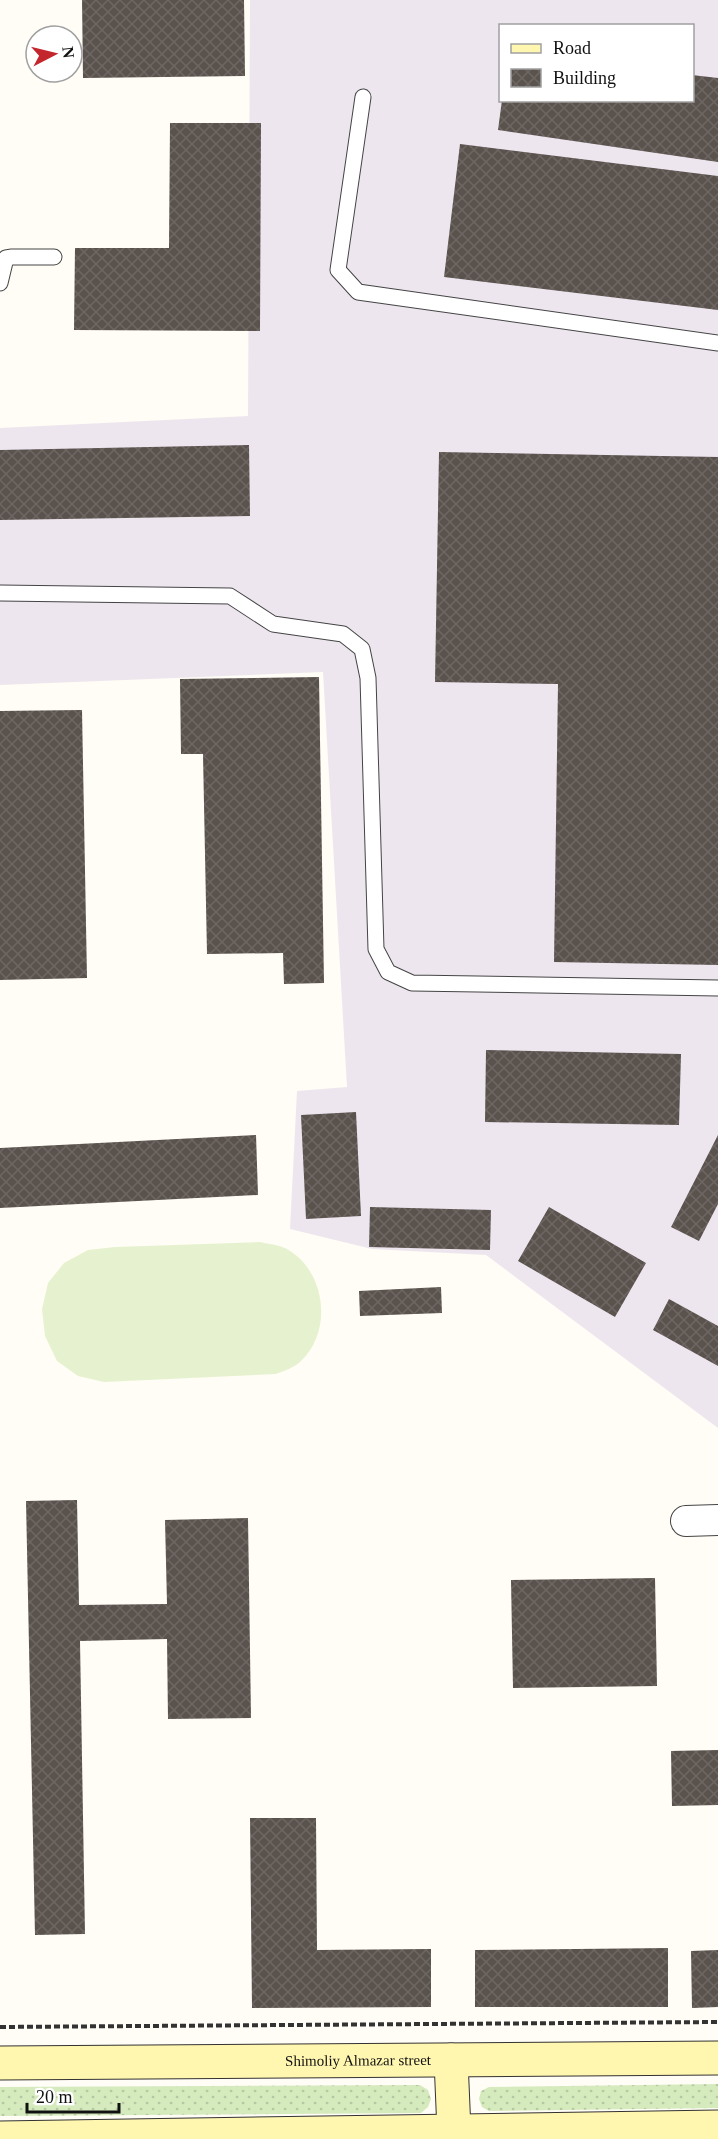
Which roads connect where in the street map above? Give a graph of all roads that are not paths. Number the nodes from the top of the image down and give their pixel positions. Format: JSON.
{"nodes":[{"id":1,"x":363,"y":97,"type":"dead end"},
{"id":2,"x":54,"y":257,"type":"dead end"},
{"id":3,"x":0,"y":283,"type":"edge"},
{"id":4,"x":718,"y":343,"type":"edge"},
{"id":5,"x":0,"y":593,"type":"edge"},
{"id":6,"x":718,"y":988,"type":"edge"},
{"id":7,"x":718,"y":1520,"type":"edge"},
{"id":8,"x":686,"y":1521,"type":"dead end"},
{"id":9,"x":718,"y":2058,"type":"edge"},
{"id":10,"x":451,"y":2060,"type":"junction"},
{"id":11,"x":0,"y":2063,"type":"edge"},
{"id":12,"x":718,"y":2127,"type":"edge"},
{"id":13,"x":454,"y":2135,"type":"edge"},
{"id":14,"x":0,"y":2138,"type":"edge"}],
"edges":[{"from":1,"to":4,"type":"lane"},
{"from":2,"to":3,"type":"lane"},
{"from":5,"to":6,"type":"lane"},
{"from":7,"to":8,"type":"street"},
{"from":9,"to":10,"type":"main road","name":"Shimoliy Almazar street"},
{"from":10,"to":11,"type":"main road","name":"Shimoliy Almazar street"},
{"from":10,"to":13,"type":"main road"},
{"from":12,"to":13,"type":"main road"},
{"from":13,"to":14,"type":"main road"}]}
